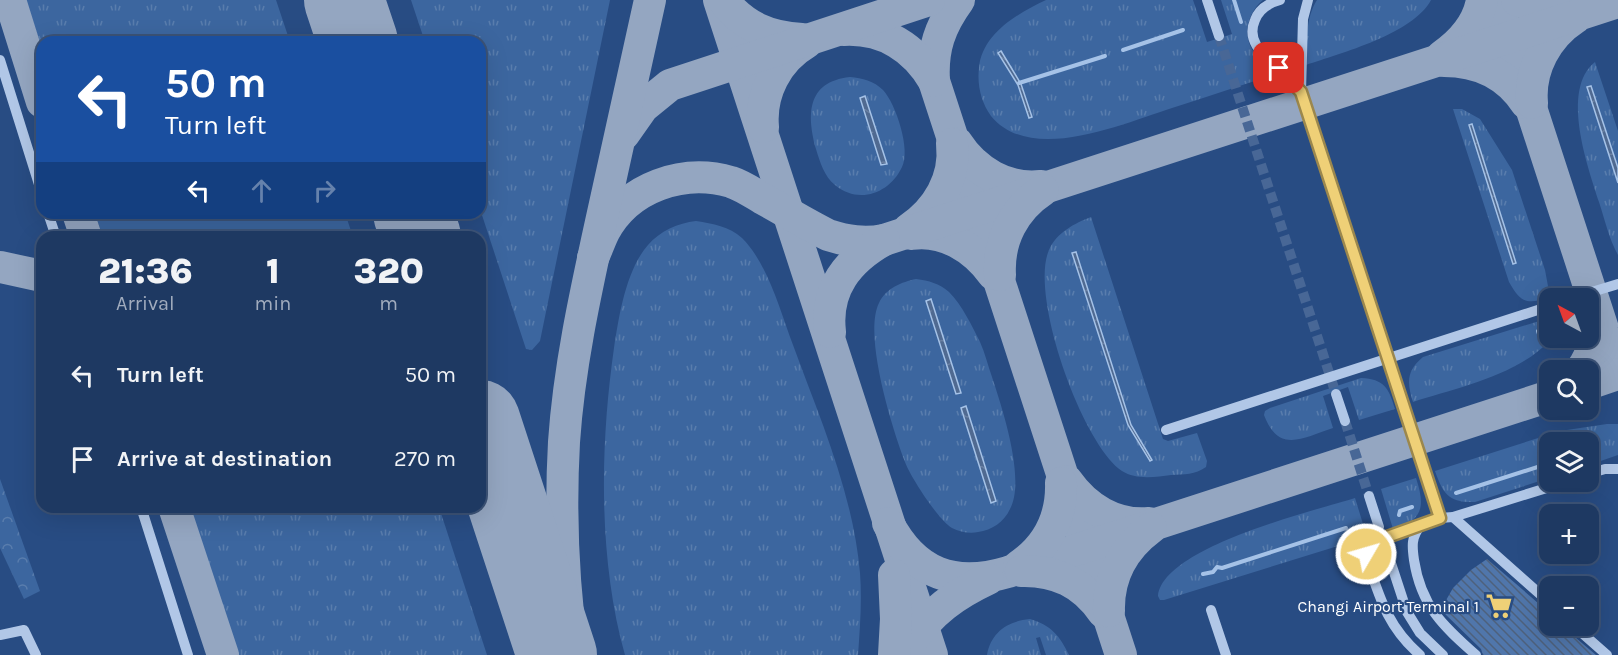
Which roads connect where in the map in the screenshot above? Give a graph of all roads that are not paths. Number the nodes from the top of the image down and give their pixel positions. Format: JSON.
{"nodes":[{"id":1,"x":1207,"y":0,"type":"edge"},
{"id":2,"x":1280,"y":0,"type":"edge"},
{"id":3,"x":1308,"y":0,"type":"edge"},
{"id":4,"x":1219,"y":36,"type":"tunnel mouth"},
{"id":5,"x":0,"y":60,"type":"edge"},
{"id":6,"x":1301,"y":92,"type":"junction"},
{"id":7,"x":36,"y":175,"type":"edge"},
{"id":8,"x":1618,"y":284,"type":"edge"},
{"id":9,"x":1599,"y":290,"type":"edge"},
{"id":10,"x":1539,"y":310,"type":"edge"},
{"id":11,"x":1388,"y":358,"type":"junction"},
{"id":12,"x":1336,"y":393,"type":"tunnel mouth"},
{"id":13,"x":1345,"y":421,"type":"tunnel mouth"},
{"id":14,"x":1166,"y":430,"type":"dead end"},
{"id":15,"x":1618,"y":469,"type":"edge"},
{"id":16,"x":1599,"y":471,"type":"edge"},
{"id":17,"x":1539,"y":490,"type":"edge"},
{"id":18,"x":1369,"y":496,"type":"tunnel mouth"},
{"id":19,"x":143,"y":513,"type":"edge"},
{"id":20,"x":1453,"y":517,"type":"junction"},
{"id":21,"x":1440,"y":518,"type":"junction"},
{"id":22,"x":1421,"y":525,"type":"junction"},
{"id":23,"x":1379,"y":527,"type":"dead end"},
{"id":24,"x":1387,"y":551,"type":"dead end"},
{"id":25,"x":1539,"y":593,"type":"edge"},
{"id":26,"x":1211,"y":610,"type":"dead end"},
{"id":27,"x":0,"y":635,"type":"edge"},
{"id":28,"x":1585,"y":636,"type":"edge"},
{"id":29,"x":36,"y":655,"type":"edge"},
{"id":30,"x":188,"y":655,"type":"edge"},
{"id":31,"x":1226,"y":655,"type":"edge"},
{"id":32,"x":1420,"y":655,"type":"edge"},
{"id":33,"x":1443,"y":655,"type":"edge"},
{"id":34,"x":1476,"y":655,"type":"edge"},
{"id":35,"x":1607,"y":655,"type":"edge"}],
"edges":[{"from":1,"to":4,"type":"lane"},
{"from":2,"to":6,"type":"lane"},
{"from":3,"to":6,"type":"lane"},
{"from":5,"to":7,"type":"lane"},
{"from":6,"to":11,"type":"lane"},
{"from":8,"to":9,"type":"lane"},
{"from":10,"to":11,"type":"lane"},
{"from":11,"to":14,"type":"lane"},
{"from":11,"to":21,"type":"lane"},
{"from":12,"to":13,"type":"lane"},
{"from":15,"to":16,"type":"lane"},
{"from":17,"to":20,"type":"lane"},
{"from":18,"to":23,"type":"lane"},
{"from":19,"to":30,"type":"lane"},
{"from":20,"to":21,"type":"lane"},
{"from":20,"to":25,"type":"lane"},
{"from":21,"to":22,"type":"lane"},
{"from":22,"to":32,"type":"lane"},
{"from":22,"to":34,"type":"lane"},
{"from":24,"to":33,"type":"lane"},
{"from":26,"to":31,"type":"lane"},
{"from":27,"to":29,"type":"lane"},
{"from":28,"to":35,"type":"lane"}]}
